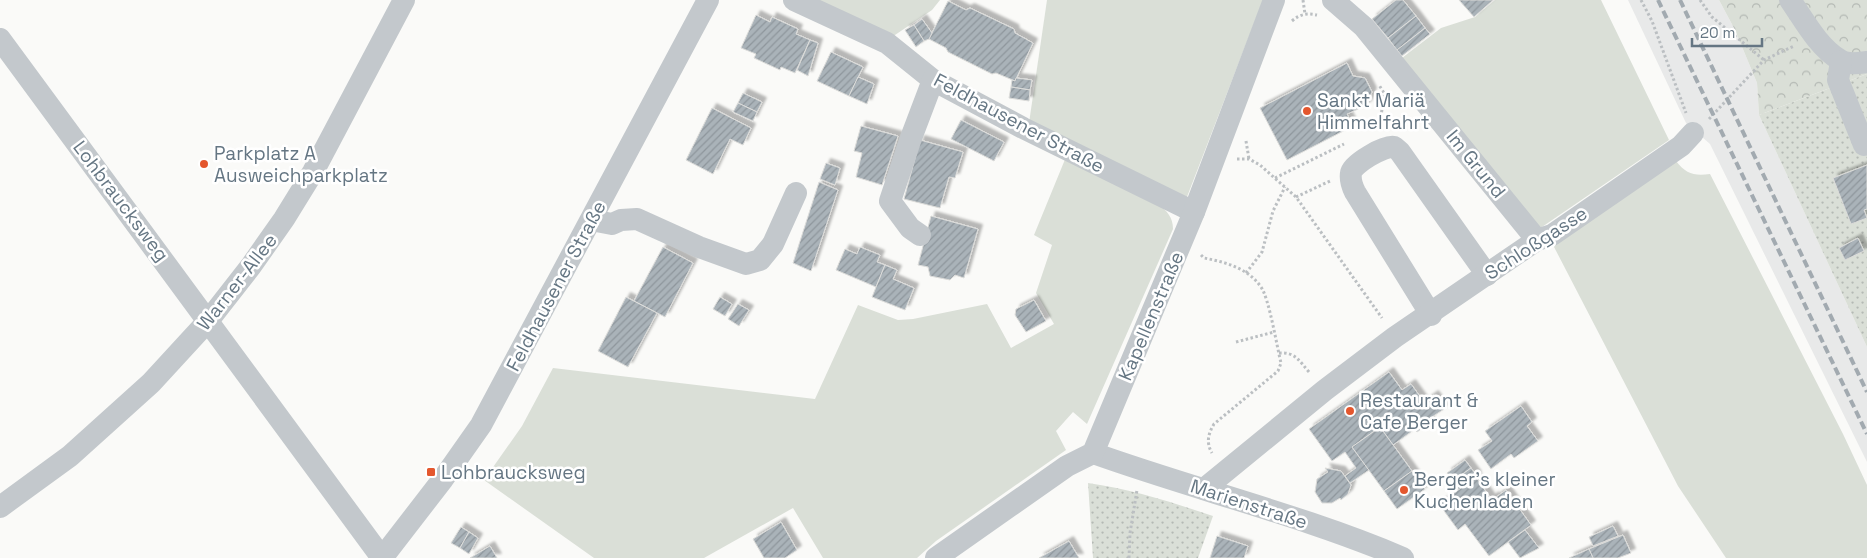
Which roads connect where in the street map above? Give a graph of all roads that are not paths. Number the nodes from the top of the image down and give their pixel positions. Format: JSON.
{"nodes":[{"id":1,"x":404,"y":0,"type":"edge"},
{"id":2,"x":708,"y":0,"type":"edge"},
{"id":3,"x":794,"y":0,"type":"edge"},
{"id":4,"x":1274,"y":0,"type":"edge"},
{"id":5,"x":1790,"y":0,"type":"edge"},
{"id":6,"x":1326,"y":8,"type":"edge"},
{"id":7,"x":0,"y":39,"type":"edge"},
{"id":8,"x":1841,"y":61,"type":"junction"},
{"id":9,"x":1867,"y":62,"type":"edge"},
{"id":10,"x":933,"y":80,"type":"junction"},
{"id":11,"x":1694,"y":133,"type":"road end"},
{"id":12,"x":1864,"y":145,"type":"dead end"},
{"id":13,"x":796,"y":193,"type":"dead end"},
{"id":14,"x":1194,"y":212,"type":"junction"},
{"id":15,"x":591,"y":220,"type":"junction"},
{"id":16,"x":920,"y":235,"type":"dead end"},
{"id":17,"x":1537,"y":240,"type":"junction"},
{"id":18,"x":1487,"y":275,"type":"junction"},
{"id":19,"x":1430,"y":315,"type":"junction"},
{"id":20,"x":208,"y":321,"type":"junction"},
{"id":21,"x":1093,"y":453,"type":"junction"},
{"id":22,"x":1204,"y":488,"type":"junction"},
{"id":23,"x":0,"y":507,"type":"edge"},
{"id":24,"x":382,"y":558,"type":"edge"},
{"id":25,"x":936,"y":558,"type":"edge"},
{"id":26,"x":1403,"y":558,"type":"edge"}],
"edges":[{"from":1,"to":20,"type":"street","name":"Warner-Allee"},
{"from":2,"to":15,"type":"street","name":"Feldhausener Straße"},
{"from":3,"to":10,"type":"street","name":"Feldhausener Straße"},
{"from":4,"to":14,"type":"street","name":"Kapellenstraße"},
{"from":5,"to":8,"type":"street"},
{"from":6,"to":17,"type":"street","name":"Im Grund"},
{"from":7,"to":20,"type":"street","name":"Lohbraucksweg"},
{"from":8,"to":9,"type":"street"},
{"from":8,"to":12,"type":"street"},
{"from":10,"to":14,"type":"street","name":"Feldhausener Straße"},
{"from":10,"to":16,"type":"street"},
{"from":11,"to":17,"type":"street","name":"Schloßgasse"},
{"from":13,"to":15,"type":"street"},
{"from":14,"to":21,"type":"street","name":"Kapellenstraße"},
{"from":15,"to":24,"type":"street","name":"Feldhausener Straße"},
{"from":17,"to":18,"type":"street","name":"Schloßgasse"},
{"from":18,"to":19,"type":"street","name":"Schloßgasse"},
{"from":18,"to":19,"type":"street"},
{"from":19,"to":22,"type":"street","name":"Schloßgasse"},
{"from":20,"to":23,"type":"street","name":"Warner-Allee"},
{"from":20,"to":24,"type":"street","name":"Lohbraucksweg"},
{"from":21,"to":22,"type":"street","name":"Marienstraße"},
{"from":21,"to":25,"type":"street"},
{"from":22,"to":26,"type":"street","name":"Marienstraße"}]}
